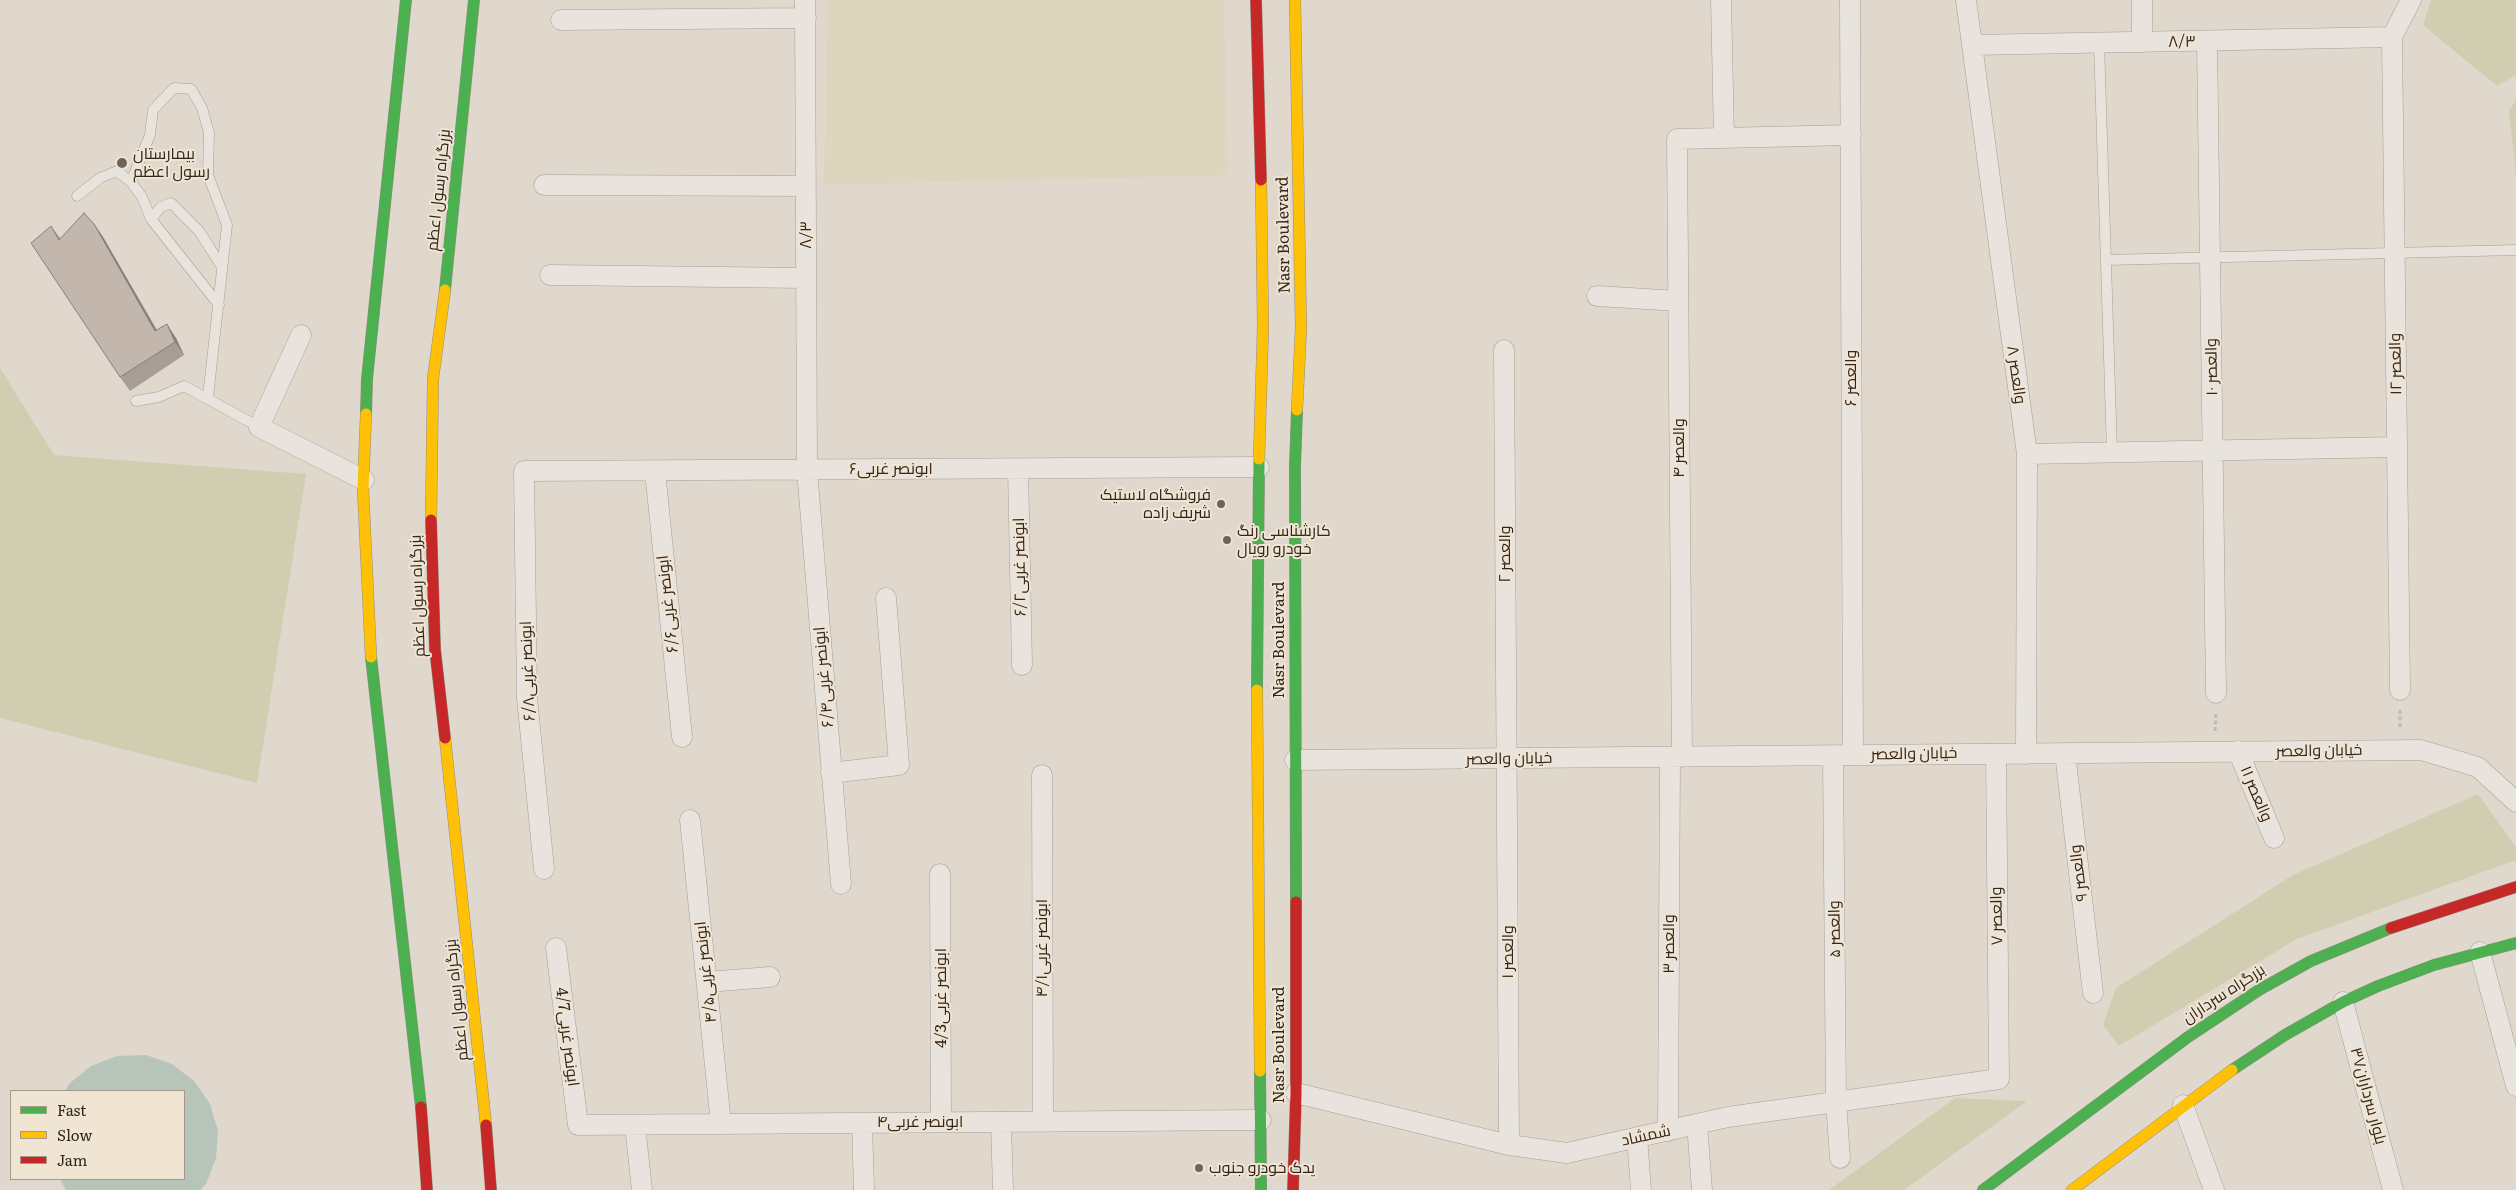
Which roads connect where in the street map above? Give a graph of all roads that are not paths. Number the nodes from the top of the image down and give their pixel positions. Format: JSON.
{"nodes":[{"id":1,"x":406,"y":0,"type":"edge"},
{"id":2,"x":474,"y":0,"type":"edge"},
{"id":3,"x":1721,"y":0,"type":"edge"},
{"id":4,"x":1850,"y":0,"type":"edge"},
{"id":5,"x":1966,"y":0,"type":"edge"},
{"id":6,"x":2142,"y":0,"type":"edge"},
{"id":7,"x":2411,"y":0,"type":"edge"},
{"id":8,"x":1292,"y":6,"type":"edge"},
{"id":9,"x":1259,"y":7,"type":"edge"},
{"id":10,"x":805,"y":9,"type":"edge"},
{"id":11,"x":561,"y":20,"type":"dead end"},
{"id":12,"x":2392,"y":38,"type":"junction"},
{"id":13,"x":2207,"y":41,"type":"junction"},
{"id":14,"x":2142,"y":42,"type":"junction"},
{"id":15,"x":2099,"y":43,"type":"junction"},
{"id":16,"x":1972,"y":46,"type":"junction"},
{"id":17,"x":1851,"y":134,"type":"junction"},
{"id":18,"x":1724,"y":138,"type":"junction"},
{"id":19,"x":131,"y":182,"type":"junction"},
{"id":20,"x":544,"y":185,"type":"dead end"},
{"id":21,"x":806,"y":186,"type":"junction"},
{"id":22,"x":77,"y":196,"type":"dead end"},
{"id":23,"x":151,"y":219,"type":"junction"},
{"id":24,"x":2516,"y":250,"type":"edge"},
{"id":25,"x":2394,"y":253,"type":"junction"},
{"id":26,"x":2210,"y":258,"type":"junction"},
{"id":27,"x":2106,"y":260,"type":"junction"},
{"id":28,"x":222,"y":267,"type":"junction"},
{"id":29,"x":550,"y":275,"type":"dead end"},
{"id":30,"x":806,"y":278,"type":"junction"},
{"id":31,"x":1596,"y":296,"type":"dead end"},
{"id":32,"x":1678,"y":301,"type":"junction"},
{"id":33,"x":219,"y":305,"type":"junction"},
{"id":34,"x":301,"y":335,"type":"dead end"},
{"id":35,"x":1504,"y":350,"type":"dead end"},
{"id":36,"x":208,"y":397,"type":"junction"},
{"id":37,"x":136,"y":401,"type":"dead end"},
{"id":38,"x":259,"y":427,"type":"junction"},
{"id":39,"x":2397,"y":447,"type":"junction"},
{"id":40,"x":2213,"y":451,"type":"junction"},
{"id":41,"x":2112,"y":452,"type":"junction"},
{"id":42,"x":2027,"y":454,"type":"junction"},
{"id":43,"x":1259,"y":467,"type":"junction"},
{"id":44,"x":1018,"y":469,"type":"junction"},
{"id":45,"x":806,"y":470,"type":"junction"},
{"id":46,"x":655,"y":471,"type":"junction"},
{"id":47,"x":524,"y":472,"type":"joint"},
{"id":48,"x":364,"y":480,"type":"junction"},
{"id":49,"x":886,"y":598,"type":"dead end"},
{"id":50,"x":1022,"y":665,"type":"dead end"},
{"id":51,"x":2400,"y":690,"type":"road end"},
{"id":52,"x":2216,"y":693,"type":"road end"},
{"id":53,"x":682,"y":738,"type":"dead end"},
{"id":54,"x":2238,"y":751,"type":"junction"},
{"id":55,"x":2065,"y":753,"type":"junction"},
{"id":56,"x":1996,"y":754,"type":"junction"},
{"id":57,"x":2026,"y":754,"type":"junction"},
{"id":58,"x":1843,"y":755,"type":"junction"},
{"id":59,"x":1676,"y":757,"type":"junction"},
{"id":60,"x":1506,"y":759,"type":"junction"},
{"id":61,"x":1295,"y":760,"type":"junction"},
{"id":62,"x":832,"y":773,"type":"junction"},
{"id":63,"x":1042,"y":775,"type":"dead end"},
{"id":64,"x":2516,"y":802,"type":"edge"},
{"id":65,"x":690,"y":820,"type":"dead end"},
{"id":66,"x":2274,"y":838,"type":"dead end"},
{"id":67,"x":544,"y":869,"type":"dead end"},
{"id":68,"x":940,"y":874,"type":"dead end"},
{"id":69,"x":841,"y":884,"type":"dead end"},
{"id":70,"x":2516,"y":887,"type":"edge"},
{"id":71,"x":2516,"y":943,"type":"edge"},
{"id":72,"x":556,"y":948,"type":"dead end"},
{"id":73,"x":2480,"y":952,"type":"junction"},
{"id":74,"x":770,"y":977,"type":"dead end"},
{"id":75,"x":707,"y":982,"type":"junction"},
{"id":76,"x":2093,"y":994,"type":"dead end"},
{"id":77,"x":2343,"y":1002,"type":"junction"},
{"id":78,"x":1999,"y":1079,"type":"joint"},
{"id":79,"x":2516,"y":1086,"type":"edge"},
{"id":80,"x":1296,"y":1093,"type":"junction"},
{"id":81,"x":1836,"y":1102,"type":"junction"},
{"id":82,"x":2183,"y":1105,"type":"junction"},
{"id":83,"x":1261,"y":1120,"type":"junction"},
{"id":84,"x":941,"y":1122,"type":"junction"},
{"id":85,"x":1001,"y":1122,"type":"junction"},
{"id":86,"x":1043,"y":1122,"type":"junction"},
{"id":87,"x":862,"y":1123,"type":"junction"},
{"id":88,"x":635,"y":1124,"type":"junction"},
{"id":89,"x":722,"y":1124,"type":"junction"},
{"id":90,"x":1697,"y":1124,"type":"junction"},
{"id":91,"x":578,"y":1125,"type":"joint"},
{"id":92,"x":1668,"y":1131,"type":"junction"},
{"id":93,"x":1638,"y":1138,"type":"junction"},
{"id":94,"x":1509,"y":1145,"type":"junction"},
{"id":95,"x":1840,"y":1158,"type":"dead end"},
{"id":96,"x":427,"y":1190,"type":"edge"},
{"id":97,"x":491,"y":1190,"type":"edge"},
{"id":98,"x":642,"y":1190,"type":"edge"},
{"id":99,"x":864,"y":1190,"type":"edge"},
{"id":100,"x":1003,"y":1190,"type":"edge"},
{"id":101,"x":1261,"y":1190,"type":"edge"},
{"id":102,"x":1293,"y":1190,"type":"edge"},
{"id":103,"x":1641,"y":1190,"type":"edge"},
{"id":104,"x":1702,"y":1190,"type":"edge"},
{"id":105,"x":1983,"y":1190,"type":"edge"},
{"id":106,"x":2072,"y":1190,"type":"edge"},
{"id":107,"x":2214,"y":1190,"type":"edge"},
{"id":108,"x":2393,"y":1190,"type":"edge"}],
"edges":[{"from":1,"to":48,"type":"main road"},
{"from":2,"to":97,"type":"main road","name":"بزرگراه رسول اعظم"},
{"from":3,"to":18,"type":"street"},
{"from":4,"to":17,"type":"street","name":"والعصر ۶"},
{"from":5,"to":16,"type":"street","name":"والعصر ۸"},
{"from":6,"to":14,"type":"street"},
{"from":7,"to":12,"type":"street"},
{"from":8,"to":61,"type":"main road","name":"Nasr Boulevard"},
{"from":9,"to":43,"type":"main road","name":"Nasr Boulevard"},
{"from":10,"to":11,"type":"street"},
{"from":10,"to":21,"type":"street","name":"۸/۳"},
{"from":12,"to":13,"type":"street","name":"۸/۳"},
{"from":12,"to":25,"type":"street","name":"والعصر ۱۲"},
{"from":13,"to":14,"type":"street","name":"۸/۳"},
{"from":13,"to":26,"type":"street","name":"والعصر ۱۰"},
{"from":14,"to":15,"type":"street","name":"۸/۳"},
{"from":15,"to":16,"type":"street","name":"۸/۳"},
{"from":15,"to":27,"type":"lane"},
{"from":16,"to":42,"type":"street","name":"والعصر ۸"},
{"from":17,"to":18,"type":"street"},
{"from":17,"to":58,"type":"street","name":"والعصر ۶"},
{"from":18,"to":32,"type":"street","name":"والعصر ۴"},
{"from":19,"to":22,"type":"lane"},
{"from":19,"to":23,"type":"lane"},
{"from":19,"to":28,"type":"lane"},
{"from":20,"to":21,"type":"street"},
{"from":21,"to":30,"type":"street","name":"۸/۳"},
{"from":23,"to":28,"type":"lane"},
{"from":23,"to":33,"type":"lane"},
{"from":24,"to":25,"type":"lane"},
{"from":25,"to":26,"type":"lane"},
{"from":25,"to":39,"type":"street","name":"والعصر ۱۲"},
{"from":26,"to":27,"type":"lane"},
{"from":26,"to":40,"type":"street","name":"والعصر ۱۰"},
{"from":27,"to":41,"type":"lane"},
{"from":28,"to":33,"type":"lane"},
{"from":29,"to":30,"type":"street"},
{"from":30,"to":45,"type":"street","name":"۸/۳"},
{"from":31,"to":32,"type":"street"},
{"from":32,"to":59,"type":"street","name":"والعصر ۴"},
{"from":33,"to":36,"type":"lane"},
{"from":34,"to":38,"type":"street"},
{"from":35,"to":60,"type":"street","name":"والعصر ۲"},
{"from":36,"to":37,"type":"lane"},
{"from":36,"to":38,"type":"lane"},
{"from":38,"to":48,"type":"street"},
{"from":39,"to":40,"type":"street"},
{"from":39,"to":51,"type":"street","name":"والعصر ۱۲"},
{"from":40,"to":41,"type":"street"},
{"from":40,"to":52,"type":"street","name":"والعصر ۱۰"},
{"from":41,"to":42,"type":"street"},
{"from":42,"to":57,"type":"street","name":"والعصر ۸"},
{"from":43,"to":44,"type":"street","name":"۶ابونصر غربی"},
{"from":43,"to":83,"type":"main road","name":"Nasr Boulevard"},
{"from":44,"to":45,"type":"street","name":"۶ابونصر غربی"},
{"from":44,"to":50,"type":"street","name":"۶/۲ابونصر غربی"},
{"from":45,"to":46,"type":"street","name":"۶ابونصر غربی"},
{"from":45,"to":62,"type":"street","name":"۶/۴ابونصر غربی"},
{"from":46,"to":47,"type":"street","name":"۶ابونصر غربی"},
{"from":46,"to":53,"type":"street","name":"۶/۶ابونصر غربی"},
{"from":47,"to":67,"type":"street","name":"۶/۸ابونصر غربی"},
{"from":48,"to":96,"type":"main road"},
{"from":49,"to":62,"type":"street"},
{"from":54,"to":55,"type":"street","name":"خیابان والعصر"},
{"from":54,"to":64,"type":"street","name":"خیابان والعصر"},
{"from":54,"to":66,"type":"street","name":"والعصر ۱۱"},
{"from":55,"to":57,"type":"street","name":"خیابان والعصر"},
{"from":55,"to":76,"type":"street","name":"والعصر ۹"},
{"from":56,"to":57,"type":"street","name":"خیابان والعصر"},
{"from":56,"to":58,"type":"street","name":"خیابان والعصر"},
{"from":56,"to":78,"type":"street","name":"والعصر ۷"},
{"from":58,"to":59,"type":"street","name":"خیابان والعصر"},
{"from":58,"to":81,"type":"street","name":"والعصر ۵"},
{"from":59,"to":60,"type":"street","name":"خیابان والعصر"},
{"from":59,"to":92,"type":"street","name":"والعصر ۳"},
{"from":60,"to":61,"type":"street","name":"خیابان والعصر"},
{"from":60,"to":94,"type":"street","name":"والعصر ۱"},
{"from":61,"to":80,"type":"main road","name":"Nasr Boulevard"},
{"from":62,"to":69,"type":"street","name":"۶/۴ابونصر غربی"},
{"from":63,"to":86,"type":"street","name":"۴/۱ابونصر غربی"},
{"from":65,"to":75,"type":"street","name":"۴/۵ابونصر غربی"},
{"from":68,"to":84,"type":"street","name":"4/3ابونصر غربی"},
{"from":70,"to":105,"type":"main road","name":"بزرگراه سرداران"},
{"from":71,"to":73,"type":"main road"},
{"from":72,"to":91,"type":"street","name":"4/7ابونصر غربی"},
{"from":73,"to":77,"type":"main road"},
{"from":73,"to":79,"type":"street"},
{"from":74,"to":75,"type":"street"},
{"from":75,"to":89,"type":"street","name":"۴/۵ابونصر غربی"},
{"from":77,"to":82,"type":"main road"},
{"from":77,"to":108,"type":"street","name":"بلوار سرداران۳۷"},
{"from":78,"to":81,"type":"street","name":"شمشاد"},
{"from":80,"to":94,"type":"street","name":"شمشاد"},
{"from":80,"to":102,"type":"main road","name":"Nasr Boulevard"},
{"from":81,"to":90,"type":"street","name":"شمشاد"},
{"from":81,"to":95,"type":"street","name":"والعصر ۵"},
{"from":82,"to":106,"type":"main road"},
{"from":82,"to":107,"type":"street"},
{"from":83,"to":86,"type":"street","name":"۴ابونصر غربی"},
{"from":83,"to":101,"type":"main road","name":"Nasr Boulevard"},
{"from":84,"to":85,"type":"street","name":"۴ابونصر غربی"},
{"from":84,"to":87,"type":"street","name":"۴ابونصر غربی"},
{"from":85,"to":86,"type":"street","name":"۴ابونصر غربی"},
{"from":85,"to":100,"type":"street"},
{"from":87,"to":89,"type":"street","name":"۴ابونصر غربی"},
{"from":87,"to":99,"type":"street"},
{"from":88,"to":89,"type":"street","name":"۴ابونصر غربی"},
{"from":88,"to":91,"type":"street","name":"۴ابونصر غربی"},
{"from":88,"to":98,"type":"street"},
{"from":90,"to":92,"type":"street","name":"شمشاد"},
{"from":90,"to":104,"type":"street"},
{"from":92,"to":93,"type":"street","name":"شمشاد"},
{"from":93,"to":94,"type":"street","name":"شمشاد"},
{"from":93,"to":103,"type":"street"}]}
